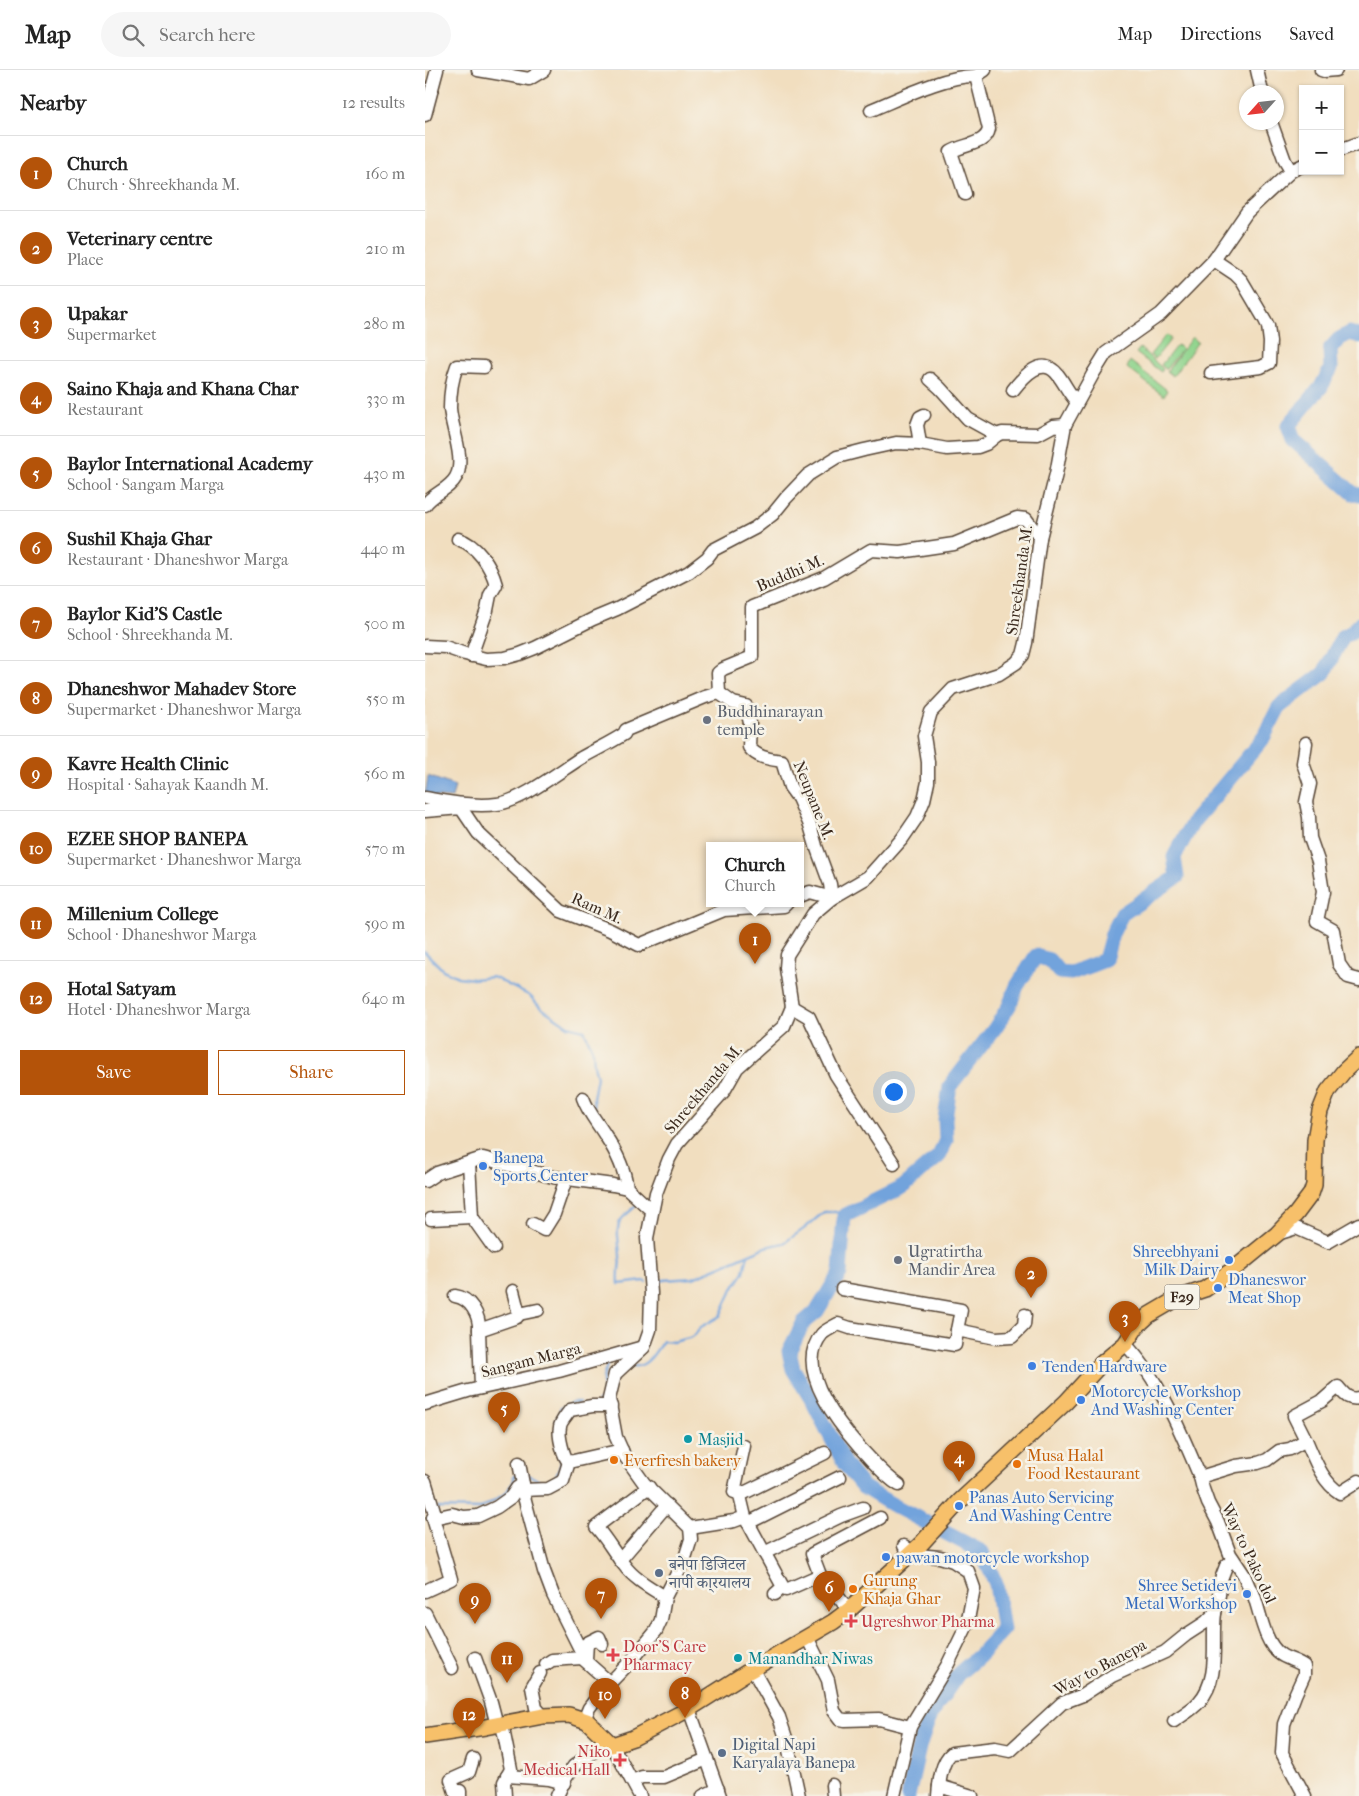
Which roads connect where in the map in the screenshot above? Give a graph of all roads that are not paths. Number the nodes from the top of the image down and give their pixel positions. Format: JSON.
{"nodes":[{"id":1,"x":437,"y":70,"type":"edge"},
{"id":2,"x":478,"y":70,"type":"edge"},
{"id":3,"x":544,"y":70,"type":"edge"},
{"id":4,"x":1257,"y":70,"type":"edge"},
{"id":5,"x":1321,"y":70,"type":"edge"},
{"id":6,"x":1336,"y":70,"type":"edge"},
{"id":7,"x":980,"y":73,"type":"edge"},
{"id":8,"x":1260,"y":85,"type":"edge"},
{"id":9,"x":871,"y":110,"type":"dead end"},
{"id":10,"x":425,"y":115,"type":"edge"},
{"id":11,"x":1274,"y":130,"type":"edge"},
{"id":12,"x":1359,"y":142,"type":"edge"},
{"id":13,"x":1344,"y":148,"type":"edge"},
{"id":14,"x":1297,"y":168,"type":"edge"},
{"id":15,"x":965,"y":194,"type":"dead end"},
{"id":16,"x":1214,"y":260,"type":"junction"},
{"id":17,"x":484,"y":367,"type":"dead end"},
{"id":18,"x":1211,"y":373,"type":"dead end"},
{"id":19,"x":930,"y":379,"type":"dead end"},
{"id":20,"x":1013,"y":390,"type":"dead end"},
{"id":21,"x":1077,"y":402,"type":"junction"},
{"id":22,"x":924,"y":416,"type":"dead end"},
{"id":23,"x":1065,"y":425,"type":"junction"},
{"id":24,"x":997,"y":435,"type":"junction"},
{"id":25,"x":919,"y":444,"type":"junction"},
{"id":26,"x":425,"y":505,"type":"edge"},
{"id":27,"x":1040,"y":538,"type":"junction"},
{"id":28,"x":458,"y":539,"type":"dead end"},
{"id":29,"x":425,"y":646,"type":"edge"},
{"id":30,"x":471,"y":656,"type":"junction"},
{"id":31,"x":719,"y":693,"type":"junction"},
{"id":32,"x":1305,"y":743,"type":"dead end"},
{"id":33,"x":425,"y":798,"type":"edge"},
{"id":34,"x":425,"y":811,"type":"edge"},
{"id":35,"x":804,"y":894,"type":"edge"},
{"id":36,"x":832,"y":898,"type":"junction"},
{"id":37,"x":769,"y":907,"type":"edge"},
{"id":38,"x":1359,"y":980,"type":"edge"},
{"id":39,"x":792,"y":1007,"type":"junction"},
{"id":40,"x":1359,"y":1058,"type":"edge"},
{"id":41,"x":583,"y":1098,"type":"dead end"},
{"id":42,"x":469,"y":1163,"type":"junction"},
{"id":43,"x":894,"y":1164,"type":"dead end"},
{"id":44,"x":566,"y":1179,"type":"junction"},
{"id":45,"x":425,"y":1181,"type":"edge"},
{"id":46,"x":630,"y":1191,"type":"junction"},
{"id":47,"x":650,"y":1210,"type":"junction"},
{"id":48,"x":472,"y":1217,"type":"junction"},
{"id":49,"x":431,"y":1219,"type":"dead end"},
{"id":50,"x":533,"y":1224,"type":"dead end"},
{"id":51,"x":1359,"y":1224,"type":"edge"},
{"id":52,"x":1277,"y":1234,"type":"junction"},
{"id":53,"x":493,"y":1248,"type":"dead end"},
{"id":54,"x":842,"y":1289,"type":"dead end"},
{"id":55,"x":513,"y":1291,"type":"dead end"},
{"id":56,"x":455,"y":1296,"type":"dead end"},
{"id":57,"x":538,"y":1310,"type":"dead end"},
{"id":58,"x":519,"y":1314,"type":"junction"},
{"id":59,"x":1025,"y":1315,"type":"dead end"},
{"id":60,"x":479,"y":1330,"type":"junction"},
{"id":61,"x":957,"y":1330,"type":"junction"},
{"id":62,"x":1125,"y":1344,"type":"junction"},
{"id":63,"x":644,"y":1347,"type":"junction"},
{"id":64,"x":481,"y":1388,"type":"junction"},
{"id":65,"x":1359,"y":1398,"type":"edge"},
{"id":66,"x":425,"y":1404,"type":"edge"},
{"id":67,"x":611,"y":1406,"type":"junction"},
{"id":68,"x":1305,"y":1440,"type":"junction"},
{"id":69,"x":744,"y":1446,"type":"dead end"},
{"id":70,"x":622,"y":1450,"type":"junction"},
{"id":71,"x":825,"y":1453,"type":"dead end"},
{"id":72,"x":569,"y":1462,"type":"junction"},
{"id":73,"x":519,"y":1463,"type":"dead end"},
{"id":74,"x":1200,"y":1476,"type":"junction"},
{"id":75,"x":840,"y":1477,"type":"dead end"},
{"id":76,"x":1359,"y":1480,"type":"edge"},
{"id":77,"x":425,"y":1481,"type":"edge"},
{"id":78,"x":899,"y":1484,"type":"dead end"},
{"id":79,"x":523,"y":1487,"type":"junction"},
{"id":80,"x":649,"y":1487,"type":"junction"},
{"id":81,"x":739,"y":1492,"type":"junction"},
{"id":82,"x":428,"y":1505,"type":"edge"},
{"id":83,"x":667,"y":1505,"type":"junction"},
{"id":84,"x":863,"y":1508,"type":"dead end"},
{"id":85,"x":433,"y":1518,"type":"junction"},
{"id":86,"x":880,"y":1518,"type":"dead end"},
{"id":87,"x":747,"y":1520,"type":"junction"},
{"id":88,"x":690,"y":1528,"type":"junction"},
{"id":89,"x":912,"y":1548,"type":"junction"},
{"id":90,"x":764,"y":1553,"type":"junction"},
{"id":91,"x":1233,"y":1559,"type":"junction"},
{"id":92,"x":619,"y":1560,"type":"junction"},
{"id":93,"x":820,"y":1575,"type":"junction"},
{"id":94,"x":425,"y":1591,"type":"edge"},
{"id":95,"x":665,"y":1596,"type":"junction"},
{"id":96,"x":849,"y":1610,"type":"junction"},
{"id":97,"x":425,"y":1613,"type":"edge"},
{"id":98,"x":1215,"y":1613,"type":"junction"},
{"id":99,"x":807,"y":1637,"type":"junction"},
{"id":100,"x":602,"y":1644,"type":"dead end"},
{"id":101,"x":475,"y":1658,"type":"dead end"},
{"id":102,"x":584,"y":1660,"type":"junction"},
{"id":103,"x":452,"y":1668,"type":"dead end"},
{"id":104,"x":753,"y":1670,"type":"junction"},
{"id":105,"x":609,"y":1682,"type":"junction"},
{"id":106,"x":689,"y":1709,"type":"junction"},
{"id":107,"x":543,"y":1716,"type":"junction"},
{"id":108,"x":584,"y":1720,"type":"junction"},
{"id":109,"x":1174,"y":1721,"type":"dead end"},
{"id":110,"x":500,"y":1725,"type":"junction"},
{"id":111,"x":910,"y":1727,"type":"junction"},
{"id":112,"x":425,"y":1736,"type":"edge"},
{"id":113,"x":610,"y":1743,"type":"junction"},
{"id":114,"x":473,"y":1759,"type":"dead end"},
{"id":115,"x":707,"y":1759,"type":"junction"},
{"id":116,"x":507,"y":1776,"type":"junction"},
{"id":117,"x":632,"y":1781,"type":"junction"},
{"id":118,"x":564,"y":1783,"type":"junction"},
{"id":119,"x":938,"y":1791,"type":"edge"},
{"id":120,"x":719,"y":1793,"type":"edge"},
{"id":121,"x":460,"y":1796,"type":"edge"},
{"id":122,"x":505,"y":1796,"type":"edge"},
{"id":123,"x":557,"y":1796,"type":"edge"},
{"id":124,"x":640,"y":1796,"type":"edge"},
{"id":125,"x":703,"y":1796,"type":"edge"},
{"id":126,"x":799,"y":1796,"type":"edge"},
{"id":127,"x":894,"y":1796,"type":"edge"},
{"id":128,"x":972,"y":1796,"type":"edge"},
{"id":129,"x":1305,"y":1796,"type":"edge"}],
"edges":[{"from":1,"to":10,"type":"street"},
{"from":2,"to":3,"type":"street"},
{"from":4,"to":8,"type":"street"},
{"from":5,"to":6,"type":"street"},
{"from":7,"to":9,"type":"street"},
{"from":7,"to":15,"type":"street"},
{"from":11,"to":14,"type":"street"},
{"from":12,"to":13,"type":"street"},
{"from":14,"to":16,"type":"street","name":"Shreekhanda M."},
{"from":16,"to":18,"type":"street"},
{"from":16,"to":21,"type":"street","name":"Shreekhanda M."},
{"from":17,"to":26,"type":"street"},
{"from":19,"to":24,"type":"street"},
{"from":20,"to":21,"type":"street"},
{"from":21,"to":23,"type":"street","name":"Shreekhanda M."},
{"from":22,"to":25,"type":"street"},
{"from":23,"to":24,"type":"street"},
{"from":23,"to":27,"type":"street","name":"Shreekhanda M."},
{"from":24,"to":25,"type":"street"},
{"from":25,"to":30,"type":"street"},
{"from":27,"to":31,"type":"street","name":"Buddhi M."},
{"from":27,"to":36,"type":"street","name":"Shreekhanda M."},
{"from":28,"to":30,"type":"street"},
{"from":29,"to":30,"type":"street"},
{"from":31,"to":33,"type":"street"},
{"from":31,"to":36,"type":"street","name":"Neupane M."},
{"from":32,"to":38,"type":"street"},
{"from":34,"to":37,"type":"street","name":"Ram M."},
{"from":35,"to":36,"type":"street"},
{"from":36,"to":39,"type":"street","name":"Shreekhanda M."},
{"from":39,"to":43,"type":"street"},
{"from":39,"to":47,"type":"street","name":"Shreekhanda M."},
{"from":40,"to":52,"type":"main road","number":"F29"},
{"from":41,"to":46,"type":"street"},
{"from":42,"to":44,"type":"street"},
{"from":42,"to":45,"type":"street"},
{"from":42,"to":48,"type":"street"},
{"from":44,"to":46,"type":"street"},
{"from":44,"to":50,"type":"street"},
{"from":46,"to":47,"type":"street"},
{"from":47,"to":63,"type":"street","name":"Shreekhanda M."},
{"from":48,"to":49,"type":"street"},
{"from":48,"to":53,"type":"street"},
{"from":51,"to":52,"type":"street"},
{"from":52,"to":62,"type":"main road","number":"F29"},
{"from":54,"to":61,"type":"street"},
{"from":55,"to":58,"type":"street"},
{"from":56,"to":60,"type":"street"},
{"from":57,"to":58,"type":"street"},
{"from":58,"to":60,"type":"street"},
{"from":59,"to":61,"type":"street"},
{"from":60,"to":64,"type":"street"},
{"from":61,"to":78,"type":"street"},
{"from":62,"to":74,"type":"street","name":"Way to Pako dol"},
{"from":62,"to":89,"type":"main road","number":"F29"},
{"from":63,"to":64,"type":"street","name":"Sangam Marga"},
{"from":63,"to":67,"type":"street"},
{"from":64,"to":66,"type":"street","name":"Sangam Marga"},
{"from":65,"to":68,"type":"street"},
{"from":67,"to":70,"type":"street"},
{"from":67,"to":72,"type":"street"},
{"from":68,"to":74,"type":"street"},
{"from":68,"to":76,"type":"street"},
{"from":69,"to":81,"type":"street"},
{"from":70,"to":72,"type":"street"},
{"from":70,"to":80,"type":"street"},
{"from":71,"to":81,"type":"street"},
{"from":72,"to":79,"type":"street"},
{"from":73,"to":79,"type":"street"},
{"from":74,"to":91,"type":"street","name":"Way to Pako dol"},
{"from":75,"to":87,"type":"street"},
{"from":77,"to":82,"type":"street"},
{"from":79,"to":85,"type":"street"},
{"from":79,"to":102,"type":"street"},
{"from":80,"to":83,"type":"street"},
{"from":80,"to":92,"type":"street"},
{"from":81,"to":87,"type":"street"},
{"from":82,"to":85,"type":"street"},
{"from":83,"to":88,"type":"street"},
{"from":83,"to":92,"type":"street"},
{"from":84,"to":90,"type":"street"},
{"from":85,"to":94,"type":"street"},
{"from":86,"to":93,"type":"street"},
{"from":87,"to":88,"type":"street"},
{"from":87,"to":90,"type":"street"},
{"from":88,"to":95,"type":"street"},
{"from":89,"to":96,"type":"main road","number":"F29"},
{"from":89,"to":111,"type":"street"},
{"from":90,"to":93,"type":"street"},
{"from":91,"to":98,"type":"street"},
{"from":91,"to":129,"type":"street","name":"Way to Pako dol"},
{"from":92,"to":95,"type":"street"},
{"from":93,"to":96,"type":"street"},
{"from":95,"to":105,"type":"street"},
{"from":96,"to":99,"type":"main road","number":"F29"},
{"from":97,"to":103,"type":"street"},
{"from":98,"to":109,"type":"street"},
{"from":98,"to":119,"type":"street","name":"Way to Banepa"},
{"from":99,"to":104,"type":"main road","number":"F29"},
{"from":99,"to":111,"type":"street"},
{"from":100,"to":102,"type":"street"},
{"from":101,"to":110,"type":"street"},
{"from":102,"to":105,"type":"street"},
{"from":102,"to":107,"type":"street"},
{"from":104,"to":106,"type":"main road","number":"F29"},
{"from":104,"to":126,"type":"street"},
{"from":105,"to":108,"type":"street"},
{"from":106,"to":113,"type":"main road","number":"F29"},
{"from":106,"to":115,"type":"street"},
{"from":107,"to":108,"type":"main road"},
{"from":107,"to":110,"type":"main road"},
{"from":108,"to":113,"type":"main road"},
{"from":110,"to":112,"type":"main road"},
{"from":110,"to":116,"type":"street"},
{"from":111,"to":127,"type":"street"},
{"from":113,"to":117,"type":"street"},
{"from":113,"to":118,"type":"street"},
{"from":114,"to":121,"type":"street"},
{"from":115,"to":117,"type":"street"},
{"from":115,"to":120,"type":"street"},
{"from":116,"to":118,"type":"street"},
{"from":116,"to":122,"type":"street"},
{"from":117,"to":124,"type":"street"},
{"from":118,"to":123,"type":"street"},
{"from":119,"to":128,"type":"street"},
{"from":120,"to":125,"type":"street"}]}
